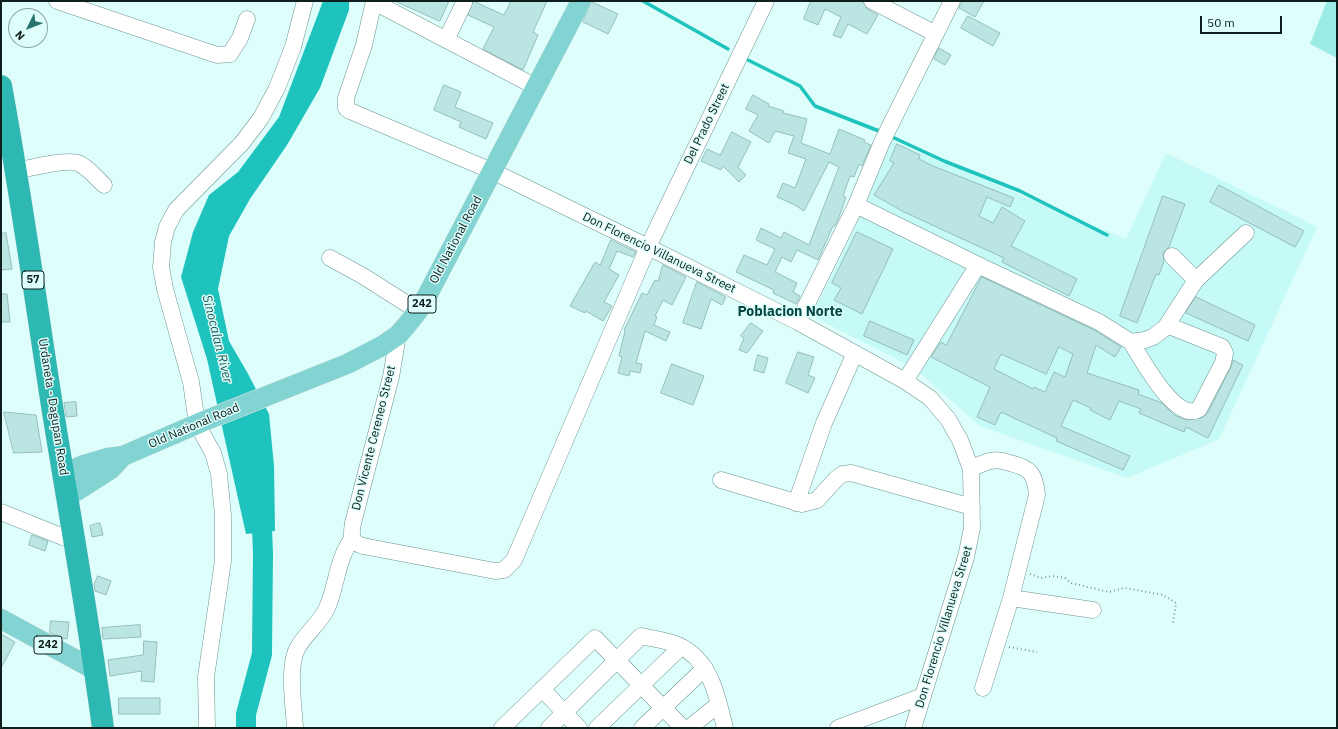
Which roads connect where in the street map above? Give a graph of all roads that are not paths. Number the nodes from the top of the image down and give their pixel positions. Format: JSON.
{"nodes":[{"id":1,"x":57,"y":1,"type":"edge"},
{"id":2,"x":305,"y":1,"type":"edge"},
{"id":3,"x":374,"y":1,"type":"edge"},
{"id":4,"x":580,"y":1,"type":"edge"},
{"id":5,"x":766,"y":1,"type":"edge"},
{"id":6,"x":872,"y":1,"type":"edge"},
{"id":7,"x":952,"y":1,"type":"edge"},
{"id":8,"x":464,"y":3,"type":"dead end"},
{"id":9,"x":247,"y":19,"type":"dead end"},
{"id":10,"x":936,"y":34,"type":"junction"},
{"id":11,"x":446,"y":40,"type":"junction"},
{"id":12,"x":1,"y":86,"type":"edge"},
{"id":13,"x":536,"y":87,"type":"junction"},
{"id":14,"x":17,"y":171,"type":"junction"},
{"id":15,"x":492,"y":171,"type":"junction"},
{"id":16,"x":104,"y":185,"type":"dead end"},
{"id":17,"x":856,"y":205,"type":"junction"},
{"id":18,"x":1246,"y":234,"type":"dead end"},
{"id":19,"x":648,"y":247,"type":"junction"},
{"id":20,"x":1172,"y":256,"type":"dead end"},
{"id":21,"x":330,"y":258,"type":"dead end"},
{"id":22,"x":978,"y":265,"type":"junction"},
{"id":23,"x":1196,"y":280,"type":"junction"},
{"id":24,"x":418,"y":311,"type":"junction"},
{"id":25,"x":798,"y":322,"type":"junction"},
{"id":26,"x":1167,"y":325,"type":"junction"},
{"id":27,"x":398,"y":335,"type":"junction"},
{"id":28,"x":1131,"y":342,"type":"junction"},
{"id":29,"x":855,"y":353,"type":"junction"},
{"id":30,"x":905,"y":381,"type":"junction"},
{"id":31,"x":201,"y":422,"type":"junction"},
{"id":32,"x":123,"y":456,"type":"junction"},
{"id":33,"x":971,"y":469,"type":"junction"},
{"id":34,"x":63,"y":474,"type":"junction"},
{"id":35,"x":721,"y":480,"type":"dead end"},
{"id":36,"x":67,"y":497,"type":"junction"},
{"id":37,"x":796,"y":503,"type":"junction"},
{"id":38,"x":972,"y":507,"type":"junction"},
{"id":39,"x":1,"y":512,"type":"edge"},
{"id":40,"x":74,"y":537,"type":"junction"},
{"id":41,"x":352,"y":539,"type":"junction"},
{"id":42,"x":1011,"y":598,"type":"junction"},
{"id":43,"x":1093,"y":610,"type":"dead end"},
{"id":44,"x":1,"y":620,"type":"edge"},
{"id":45,"x":681,"y":647,"type":"junction"},
{"id":46,"x":616,"y":660,"type":"junction"},
{"id":47,"x":705,"y":668,"type":"junction"},
{"id":48,"x":95,"y":670,"type":"junction"},
{"id":49,"x":641,"y":685,"type":"junction"},
{"id":50,"x":983,"y":688,"type":"dead end"},
{"id":51,"x":542,"y":689,"type":"junction"},
{"id":52,"x":923,"y":696,"type":"junction"},
{"id":53,"x":719,"y":704,"type":"junction"},
{"id":54,"x":663,"y":707,"type":"junction"},
{"id":55,"x":565,"y":712,"type":"junction"},
{"id":56,"x":103,"y":728,"type":"edge"},
{"id":57,"x":207,"y":728,"type":"edge"},
{"id":58,"x":295,"y":728,"type":"edge"},
{"id":59,"x":502,"y":728,"type":"edge"},
{"id":60,"x":549,"y":728,"type":"edge"},
{"id":61,"x":580,"y":728,"type":"edge"},
{"id":62,"x":597,"y":728,"type":"edge"},
{"id":63,"x":642,"y":728,"type":"edge"},
{"id":64,"x":683,"y":728,"type":"edge"},
{"id":65,"x":688,"y":728,"type":"edge"},
{"id":66,"x":725,"y":728,"type":"edge"},
{"id":67,"x":838,"y":728,"type":"edge"},
{"id":68,"x":913,"y":728,"type":"edge"}],
"edges":[{"from":1,"to":9,"type":"street"},
{"from":2,"to":31,"type":"street"},
{"from":3,"to":11,"type":"street"},
{"from":3,"to":15,"type":"street","name":"Don Florencio Villanueva Street"},
{"from":4,"to":13,"type":"main road","name":"Old National Road","number":"242"},
{"from":5,"to":19,"type":"street","name":"Del Prado Street"},
{"from":6,"to":10,"type":"street"},
{"from":7,"to":10,"type":"street"},
{"from":8,"to":11,"type":"street"},
{"from":10,"to":17,"type":"street"},
{"from":11,"to":13,"type":"street"},
{"from":12,"to":14,"type":"highway","name":"Urdaneta - Dagupan Road","number":"57"},
{"from":13,"to":15,"type":"main road","name":"Old National Road","number":"242"},
{"from":14,"to":16,"type":"street"},
{"from":14,"to":34,"type":"highway","name":"Urdaneta - Dagupan Road","number":"57"},
{"from":15,"to":19,"type":"street","name":"Don Florencio Villanueva Street"},
{"from":15,"to":24,"type":"main road","name":"Old National Road","number":"242"},
{"from":17,"to":22,"type":"street"},
{"from":17,"to":25,"type":"street"},
{"from":18,"to":23,"type":"street"},
{"from":19,"to":25,"type":"street","name":"Don Florencio Villanueva Street"},
{"from":19,"to":41,"type":"street","name":"Del Prado Street"},
{"from":20,"to":23,"type":"street"},
{"from":21,"to":24,"type":"street"},
{"from":22,"to":28,"type":"street"},
{"from":22,"to":30,"type":"street"},
{"from":23,"to":26,"type":"street"},
{"from":24,"to":27,"type":"main road","name":"Old National Road","number":"242"},
{"from":25,"to":29,"type":"street","name":"Don Florencio Villanueva Street"},
{"from":26,"to":28,"type":"street"},
{"from":26,"to":28,"type":"street"},
{"from":27,"to":31,"type":"main road","name":"Old National Road","number":"242"},
{"from":27,"to":41,"type":"street","name":"Don Vicente Cereneo Street"},
{"from":29,"to":30,"type":"street","name":"Don Florencio Villanueva Street"},
{"from":29,"to":37,"type":"street"},
{"from":30,"to":33,"type":"street","name":"Don Florencio Villanueva Street"},
{"from":31,"to":32,"type":"main road","name":"Old National Road","number":"242"},
{"from":31,"to":57,"type":"street"},
{"from":32,"to":34,"type":"main road","name":"Old National Road","number":"242"},
{"from":32,"to":36,"type":"main road","name":"Old National Road","number":"242"},
{"from":33,"to":38,"type":"street","name":"Don Florencio Villanueva Street"},
{"from":33,"to":42,"type":"street"},
{"from":34,"to":36,"type":"highway","name":"Urdaneta - Dagupan Road","number":"57"},
{"from":35,"to":37,"type":"street"},
{"from":36,"to":40,"type":"highway","name":"Urdaneta - Dagupan Road","number":"57"},
{"from":37,"to":38,"type":"street"},
{"from":38,"to":52,"type":"street","name":"Don Florencio Villanueva Street"},
{"from":39,"to":40,"type":"street"},
{"from":40,"to":48,"type":"highway","name":"Urdaneta - Dagupan Road","number":"57"},
{"from":41,"to":58,"type":"street"},
{"from":42,"to":43,"type":"street"},
{"from":42,"to":50,"type":"street"},
{"from":44,"to":48,"type":"main road","number":"242"},
{"from":45,"to":46,"type":"street"},
{"from":45,"to":47,"type":"street"},
{"from":45,"to":49,"type":"street"},
{"from":46,"to":49,"type":"street"},
{"from":46,"to":51,"type":"street"},
{"from":46,"to":55,"type":"street"},
{"from":47,"to":53,"type":"street"},
{"from":47,"to":54,"type":"street"},
{"from":48,"to":56,"type":"highway","name":"Urdaneta - Dagupan Road","number":"57"},
{"from":49,"to":54,"type":"street"},
{"from":49,"to":62,"type":"street"},
{"from":51,"to":55,"type":"street"},
{"from":51,"to":59,"type":"street"},
{"from":52,"to":67,"type":"street"},
{"from":52,"to":68,"type":"street","name":"Don Florencio Villanueva Street"},
{"from":53,"to":65,"type":"street"},
{"from":53,"to":66,"type":"street"},
{"from":54,"to":63,"type":"street"},
{"from":54,"to":64,"type":"street"},
{"from":55,"to":60,"type":"street"},
{"from":55,"to":61,"type":"street"}]}
